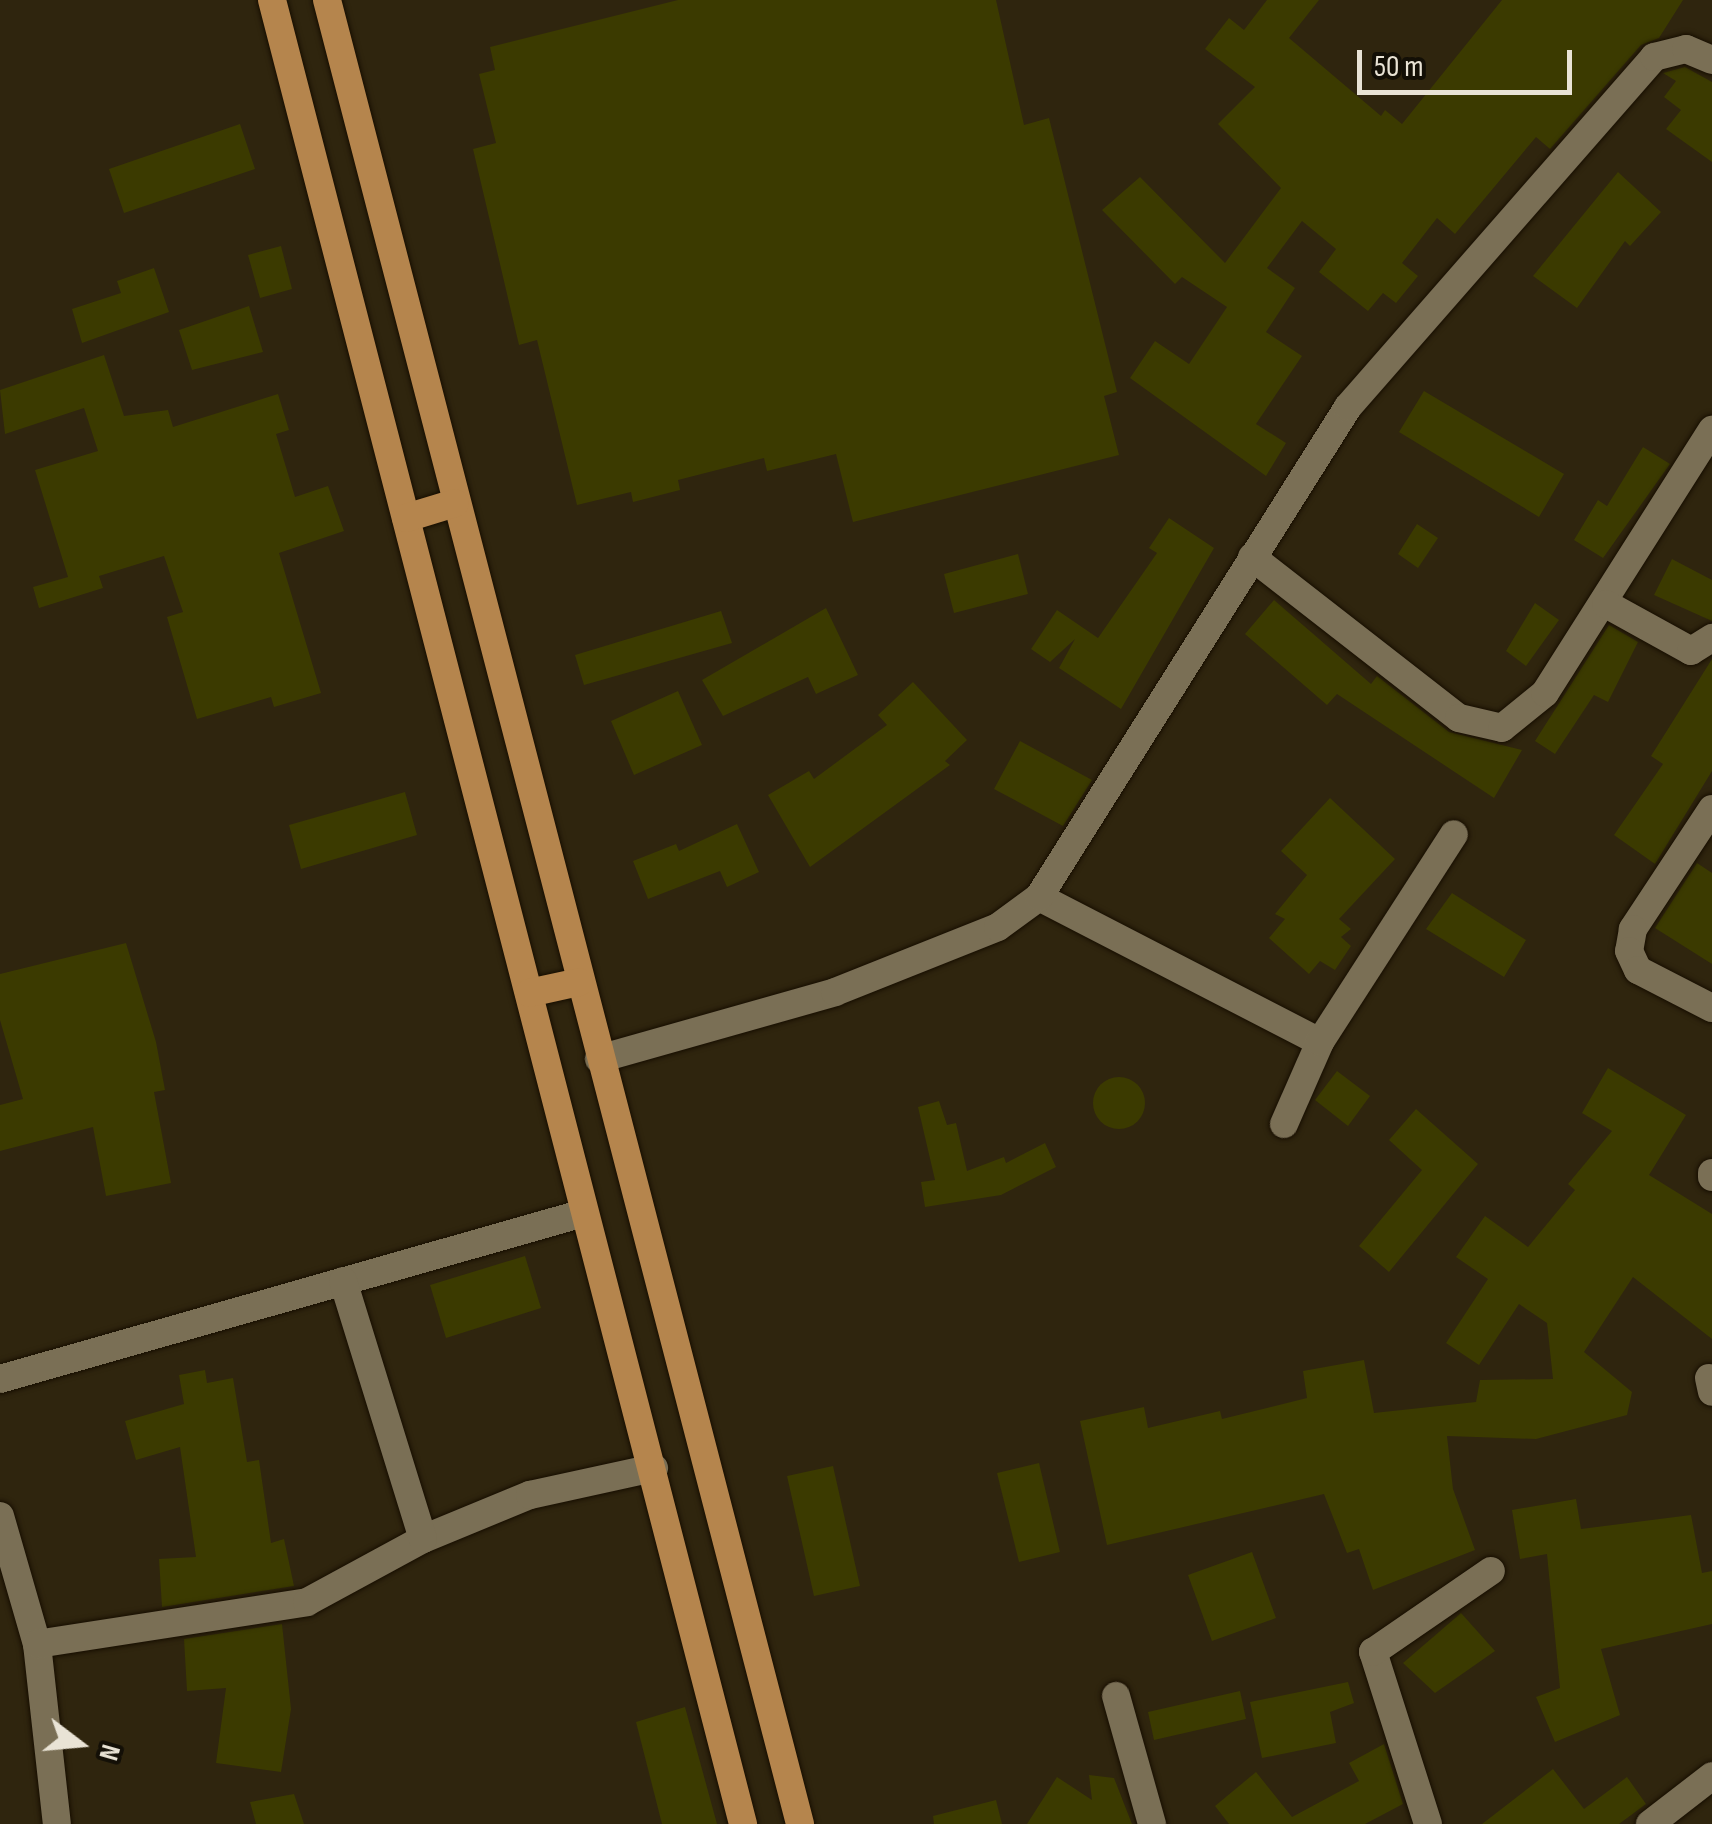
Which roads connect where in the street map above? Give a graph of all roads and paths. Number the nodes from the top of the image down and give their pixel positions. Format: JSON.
{"nodes":[{"id":1,"x":272,"y":0,"type":"edge"},
{"id":2,"x":326,"y":0,"type":"edge"},
{"id":3,"x":1712,"y":60,"type":"edge"},
{"id":4,"x":1712,"y":430,"type":"edge"},
{"id":5,"x":455,"y":503,"type":"junction"},
{"id":6,"x":406,"y":518,"type":"junction"},
{"id":7,"x":1252,"y":558,"type":"junction"},
{"id":8,"x":1606,"y":604,"type":"junction"},
{"id":9,"x":1712,"y":638,"type":"edge"},
{"id":10,"x":1712,"y":809,"type":"edge"},
{"id":11,"x":1454,"y":834,"type":"dead end"},
{"id":12,"x":1039,"y":897,"type":"junction"},
{"id":13,"x":578,"y":982,"type":"junction"},
{"id":14,"x":530,"y":993,"type":"junction"},
{"id":15,"x":1712,"y":1008,"type":"edge"},
{"id":16,"x":1320,"y":1042,"type":"junction"},
{"id":17,"x":598,"y":1058,"type":"junction"},
{"id":18,"x":1284,"y":1124,"type":"dead end"},
{"id":19,"x":584,"y":1213,"type":"junction"},
{"id":20,"x":343,"y":1281,"type":"junction"},
{"id":21,"x":0,"y":1378,"type":"edge"},
{"id":22,"x":654,"y":1468,"type":"junction"},
{"id":23,"x":0,"y":1516,"type":"edge"},
{"id":24,"x":423,"y":1538,"type":"junction"},
{"id":25,"x":1490,"y":1571,"type":"dead end"},
{"id":26,"x":37,"y":1644,"type":"junction"},
{"id":27,"x":1116,"y":1696,"type":"dead end"},
{"id":28,"x":1712,"y":1776,"type":"edge"},
{"id":29,"x":57,"y":1824,"type":"edge"},
{"id":30,"x":743,"y":1824,"type":"edge"},
{"id":31,"x":800,"y":1824,"type":"edge"},
{"id":32,"x":1152,"y":1824,"type":"edge"},
{"id":33,"x":1428,"y":1824,"type":"edge"},
{"id":34,"x":1650,"y":1824,"type":"edge"}],
"edges":[{"from":1,"to":6,"type":"main road"},
{"from":2,"to":5,"type":"main road"},
{"from":3,"to":7,"type":"street"},
{"from":4,"to":8,"type":"street"},
{"from":5,"to":6,"type":"main road"},
{"from":5,"to":13,"type":"main road"},
{"from":6,"to":14,"type":"main road"},
{"from":7,"to":8,"type":"street"},
{"from":7,"to":12,"type":"street"},
{"from":8,"to":9,"type":"street"},
{"from":10,"to":15,"type":"street"},
{"from":11,"to":16,"type":"street"},
{"from":12,"to":16,"type":"street"},
{"from":12,"to":17,"type":"street"},
{"from":13,"to":14,"type":"main road"},
{"from":13,"to":17,"type":"main road"},
{"from":14,"to":19,"type":"main road"},
{"from":16,"to":18,"type":"street"},
{"from":17,"to":31,"type":"main road"},
{"from":19,"to":20,"type":"street"},
{"from":19,"to":22,"type":"main road"},
{"from":20,"to":21,"type":"street"},
{"from":20,"to":24,"type":"street"},
{"from":22,"to":24,"type":"street"},
{"from":22,"to":30,"type":"main road"},
{"from":23,"to":26,"type":"street"},
{"from":24,"to":26,"type":"street"},
{"from":25,"to":33,"type":"street"},
{"from":26,"to":29,"type":"street"},
{"from":27,"to":32,"type":"street"},
{"from":28,"to":34,"type":"street"}]}
